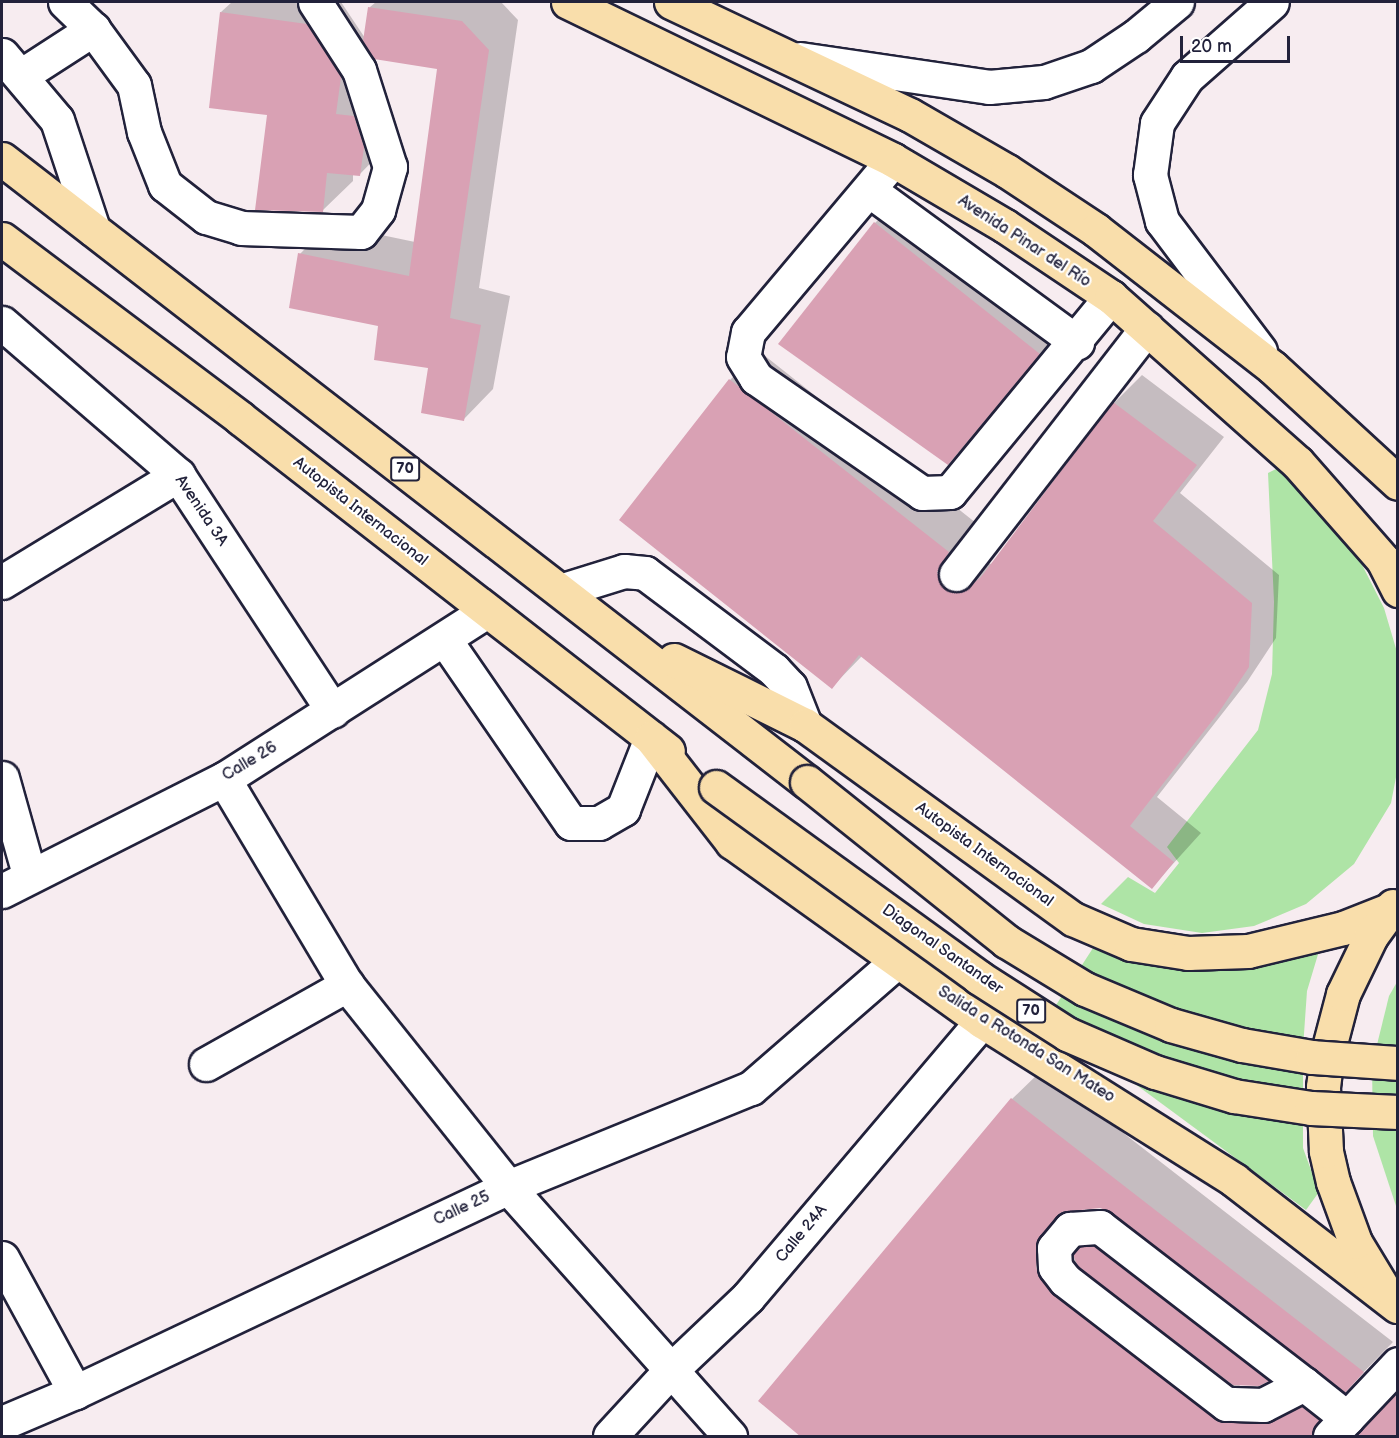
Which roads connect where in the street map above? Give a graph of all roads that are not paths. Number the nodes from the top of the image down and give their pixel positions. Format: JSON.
{"nodes":[{"id":1,"x":65,"y":2,"type":"edge"},
{"id":2,"x":315,"y":2,"type":"edge"},
{"id":3,"x":568,"y":2,"type":"edge"},
{"id":4,"x":671,"y":2,"type":"edge"},
{"id":5,"x":1177,"y":2,"type":"edge"},
{"id":6,"x":1272,"y":2,"type":"edge"},
{"id":7,"x":93,"y":29,"type":"junction"},
{"id":8,"x":796,"y":59,"type":"junction"},
{"id":9,"x":12,"y":65,"type":"edge"},
{"id":10,"x":2,"y":159,"type":"edge"},
{"id":11,"x":893,"y":160,"type":"junction"},
{"id":12,"x":869,"y":190,"type":"junction"},
{"id":13,"x":93,"y":229,"type":"junction"},
{"id":14,"x":2,"y":239,"type":"edge"},
{"id":15,"x":1111,"y":297,"type":"junction"},
{"id":16,"x":2,"y":323,"type":"edge"},
{"id":17,"x":1147,"y":328,"type":"junction"},
{"id":18,"x":1077,"y":342,"type":"junction"},
{"id":19,"x":1272,"y":367,"type":"junction"},
{"id":20,"x":178,"y":475,"type":"junction"},
{"id":21,"x":1398,"y":483,"type":"edge"},
{"id":22,"x":956,"y":574,"type":"dead end"},
{"id":23,"x":2,"y":582,"type":"edge"},
{"id":24,"x":1398,"y":590,"type":"edge"},
{"id":25,"x":563,"y":591,"type":"junction"},
{"id":26,"x":487,"y":611,"type":"junction"},
{"id":27,"x":612,"y":630,"type":"junction"},
{"id":28,"x":445,"y":640,"type":"junction"},
{"id":29,"x":333,"y":711,"type":"junction"},
{"id":30,"x":805,"y":725,"type":"junction"},
{"id":31,"x":651,"y":738,"type":"junction"},
{"id":32,"x":2,"y":778,"type":"edge"},
{"id":33,"x":224,"y":779,"type":"junction"},
{"id":34,"x":716,"y":788,"type":"joint"},
{"id":35,"x":29,"y":874,"type":"junction"},
{"id":36,"x":2,"y":891,"type":"edge"},
{"id":37,"x":1393,"y":905,"type":"edge"},
{"id":38,"x":897,"y":961,"type":"junction"},
{"id":39,"x":347,"y":985,"type":"junction"},
{"id":40,"x":982,"y":1021,"type":"junction"},
{"id":41,"x":1398,"y":1063,"type":"edge"},
{"id":42,"x":206,"y":1064,"type":"dead end"},
{"id":43,"x":1398,"y":1112,"type":"edge"},
{"id":44,"x":508,"y":1187,"type":"junction"},
{"id":45,"x":2,"y":1258,"type":"edge"},
{"id":46,"x":1397,"y":1307,"type":"edge"},
{"id":47,"x":1398,"y":1364,"type":"edge"},
{"id":48,"x":669,"y":1372,"type":"junction"},
{"id":49,"x":1304,"y":1384,"type":"junction"},
{"id":50,"x":75,"y":1392,"type":"junction"},
{"id":51,"x":2,"y":1423,"type":"edge"},
{"id":52,"x":1339,"y":1427,"type":"edge"},
{"id":53,"x":610,"y":1437,"type":"edge"},
{"id":54,"x":730,"y":1437,"type":"edge"}],
"edges":[{"from":1,"to":7,"type":"street"},
{"from":2,"to":7,"type":"street"},
{"from":3,"to":11,"type":"main road","name":"Avenida Pinar del Río"},
{"from":4,"to":8,"type":"main road"},
{"from":5,"to":8,"type":"street"},
{"from":6,"to":19,"type":"street"},
{"from":7,"to":9,"type":"street"},
{"from":8,"to":19,"type":"main road"},
{"from":9,"to":13,"type":"street"},
{"from":10,"to":13,"type":"main road","name":"Autopista Internacional","number":"70"},
{"from":11,"to":12,"type":"street"},
{"from":11,"to":15,"type":"main road","name":"Avenida Pinar del Río"},
{"from":12,"to":18,"type":"street"},
{"from":12,"to":18,"type":"street"},
{"from":13,"to":25,"type":"main road","name":"Autopista Internacional","number":"70"},
{"from":14,"to":26,"type":"main road","name":"Autopista Internacional","number":"70"},
{"from":15,"to":17,"type":"main road","name":"Avenida Pinar del Río"},
{"from":15,"to":18,"type":"street"},
{"from":16,"to":20,"type":"street","name":"Avenida 3A"},
{"from":17,"to":22,"type":"street"},
{"from":17,"to":24,"type":"main road","name":"Avenida Pinar del Río"},
{"from":19,"to":21,"type":"main road"},
{"from":20,"to":23,"type":"street"},
{"from":20,"to":29,"type":"street","name":"Avenida 3A"},
{"from":25,"to":27,"type":"main road","name":"Autopista Internacional","number":"70"},
{"from":25,"to":30,"type":"street"},
{"from":26,"to":28,"type":"street","name":"Calle 26"},
{"from":26,"to":31,"type":"main road","name":"Autopista Internacional","number":"70"},
{"from":27,"to":30,"type":"main road","name":"Autopista Internacional"},
{"from":27,"to":41,"type":"main road","name":"Autopista Internacional","number":"70","bridge":true},
{"from":28,"to":29,"type":"street","name":"Calle 26"},
{"from":28,"to":31,"type":"street"},
{"from":29,"to":33,"type":"street","name":"Calle 26"},
{"from":30,"to":37,"type":"main road","name":"Autopista Internacional"},
{"from":31,"to":34,"type":"main road","name":"Autopista Internacional","number":"70"},
{"from":31,"to":38,"type":"main road","name":"Salida a Rotonda San Mateo"},
{"from":32,"to":35,"type":"street"},
{"from":33,"to":35,"type":"street","name":"Calle 26"},
{"from":33,"to":39,"type":"street"},
{"from":34,"to":43,"type":"main road","name":"Diagonal Santander","number":"70","bridge":true},
{"from":35,"to":36,"type":"street","name":"Calle 26"},
{"from":37,"to":46,"type":"main road"},
{"from":38,"to":40,"type":"main road","name":"Salida a Rotonda San Mateo"},
{"from":38,"to":44,"type":"street","name":"Calle 25"},
{"from":39,"to":42,"type":"street"},
{"from":39,"to":44,"type":"street"},
{"from":40,"to":46,"type":"main road","name":"Salida a Rotonda San Mateo"},
{"from":40,"to":48,"type":"street","name":"Calle 24A"},
{"from":44,"to":48,"type":"street"},
{"from":44,"to":50,"type":"street","name":"Calle 25"},
{"from":45,"to":50,"type":"street"},
{"from":47,"to":52,"type":"street"},
{"from":48,"to":53,"type":"street","name":"Calle 24A"},
{"from":48,"to":54,"type":"street"},
{"from":49,"to":49,"type":"street"},
{"from":49,"to":52,"type":"street"},
{"from":50,"to":51,"type":"street","name":"Calle 25"}]}
